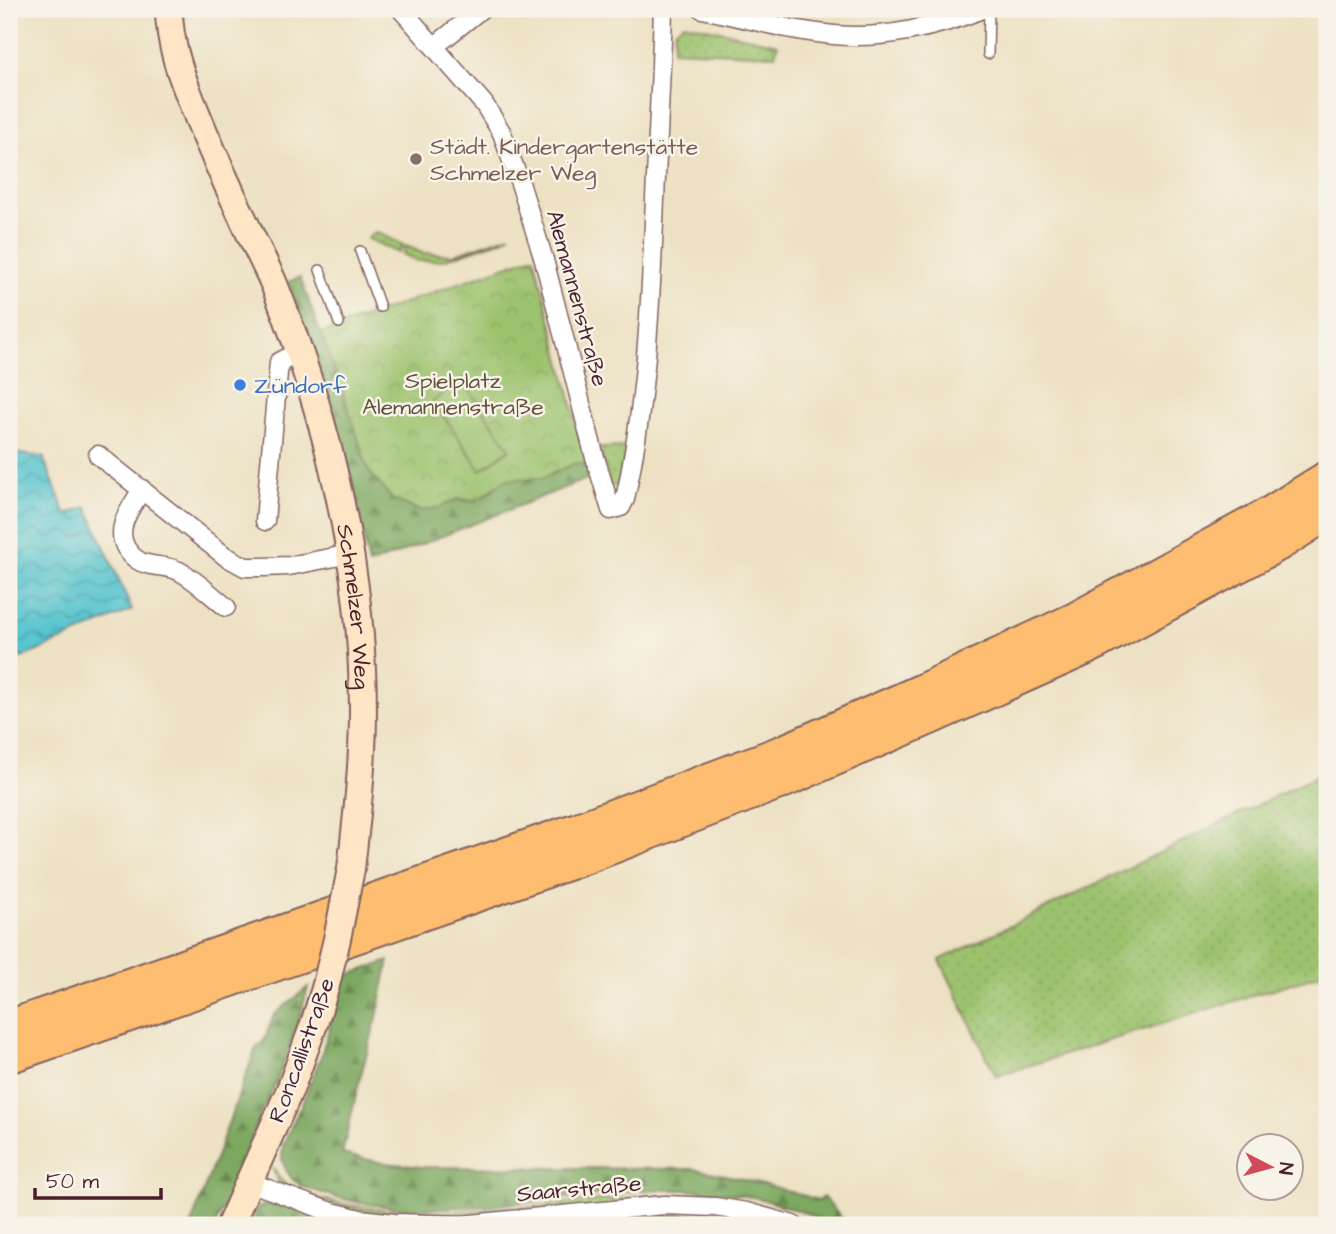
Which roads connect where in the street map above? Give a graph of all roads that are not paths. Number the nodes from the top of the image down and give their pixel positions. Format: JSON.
{"nodes":[{"id":1,"x":169,"y":9,"type":"edge"},
{"id":2,"x":401,"y":9,"type":"edge"},
{"id":3,"x":481,"y":9,"type":"edge"},
{"id":4,"x":663,"y":9,"type":"edge"},
{"id":5,"x":702,"y":9,"type":"edge"},
{"id":6,"x":982,"y":9,"type":"edge"},
{"id":7,"x":989,"y":9,"type":"edge"},
{"id":8,"x":435,"y":46,"type":"junction"},
{"id":9,"x":988,"y":54,"type":"dead end"},
{"id":10,"x":360,"y":251,"type":"dead end"},
{"id":11,"x":320,"y":270,"type":"dead end"},
{"id":12,"x":380,"y":307,"type":"dead end"},
{"id":13,"x":339,"y":323,"type":"dead end"},
{"id":14,"x":298,"y":352,"type":"junction"},
{"id":15,"x":98,"y":455,"type":"dead end"},
{"id":16,"x":1327,"y":478,"type":"edge"},
{"id":17,"x":142,"y":489,"type":"junction"},
{"id":18,"x":1327,"y":513,"type":"edge"},
{"id":19,"x":265,"y":521,"type":"dead end"},
{"id":20,"x":351,"y":554,"type":"junction"},
{"id":21,"x":226,"y":607,"type":"dead end"},
{"id":22,"x":351,"y":869,"type":"joint"},
{"id":23,"x":9,"y":1027,"type":"edge"},
{"id":24,"x":9,"y":1056,"type":"edge"},
{"id":25,"x":249,"y":1182,"type":"junction"},
{"id":26,"x":230,"y":1225,"type":"edge"},
{"id":27,"x":793,"y":1225,"type":"edge"}],
"edges":[{"from":1,"to":14,"type":"street","name":"Schmelzer Weg"},
{"from":2,"to":8,"type":"street","name":"Alemannenstraße"},
{"from":3,"to":8,"type":"street"},
{"from":4,"to":8,"type":"street","name":"Alemannenstraße"},
{"from":5,"to":6,"type":"street"},
{"from":7,"to":9,"type":"lane"},
{"from":10,"to":12,"type":"lane"},
{"from":11,"to":13,"type":"lane"},
{"from":14,"to":19,"type":"street"},
{"from":14,"to":20,"type":"street","name":"Schmelzer Weg"},
{"from":15,"to":17,"type":"street"},
{"from":16,"to":23,"type":"highway"},
{"from":17,"to":20,"type":"street"},
{"from":17,"to":21,"type":"street"},
{"from":18,"to":24,"type":"highway"},
{"from":20,"to":22,"type":"street","name":"Schmelzer Weg"},
{"from":22,"to":25,"type":"street","name":"Roncallistraße","bridge":true},
{"from":25,"to":26,"type":"street","name":"Roncallistraße"},
{"from":25,"to":27,"type":"street","name":"Saarstraße"}]}
